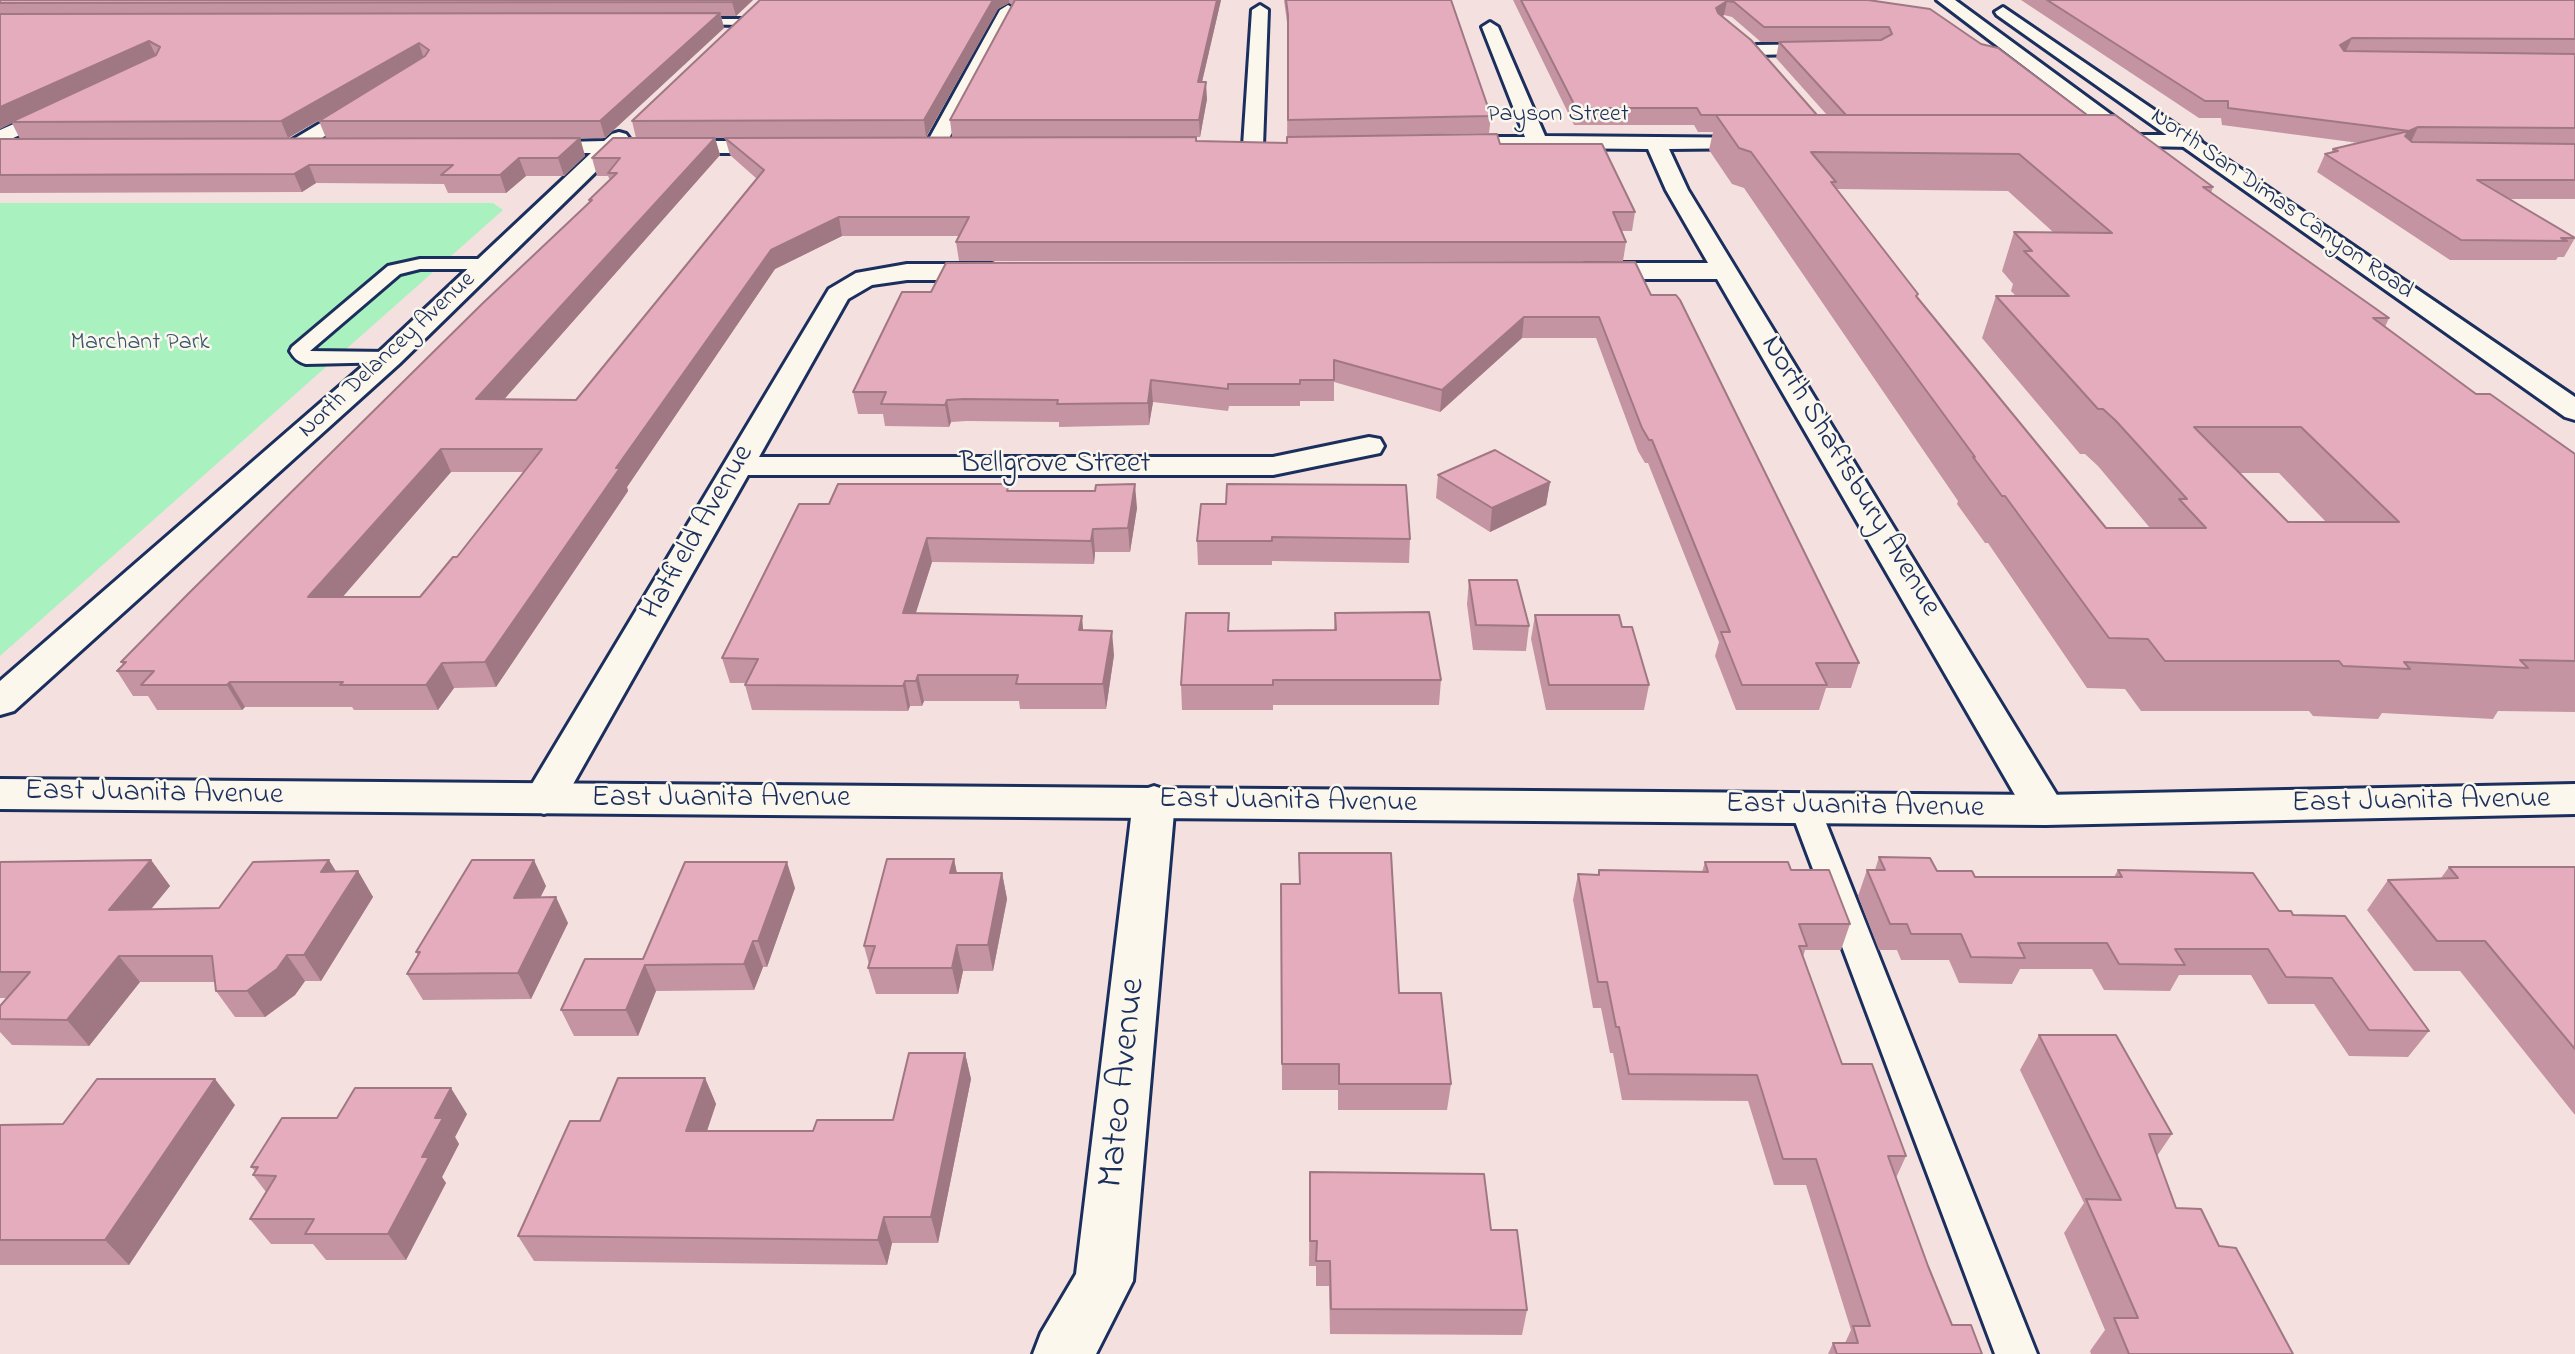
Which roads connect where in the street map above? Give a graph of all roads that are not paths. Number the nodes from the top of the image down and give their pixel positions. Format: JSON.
{"nodes":[{"id":1,"x":1945,"y":0,"type":"edge"},
{"id":2,"x":1986,"y":0,"type":"edge"},
{"id":3,"x":1008,"y":10,"type":"edge"},
{"id":4,"x":1260,"y":10,"type":"dead end"},
{"id":5,"x":750,"y":15,"type":"joint"},
{"id":6,"x":673,"y":22,"type":"edge"},
{"id":7,"x":1490,"y":27,"type":"dead end"},
{"id":8,"x":713,"y":49,"type":"edge"},
{"id":9,"x":1850,"y":49,"type":"edge"},
{"id":10,"x":1774,"y":70,"type":"edge"},
{"id":11,"x":388,"y":88,"type":"edge"},
{"id":12,"x":84,"y":98,"type":"edge"},
{"id":13,"x":638,"y":120,"type":"edge"},
{"id":14,"x":0,"y":138,"type":"edge"},
{"id":15,"x":1537,"y":141,"type":"junction"},
{"id":16,"x":2080,"y":141,"type":"edge"},
{"id":17,"x":2135,"y":141,"type":"junction"},
{"id":18,"x":2191,"y":141,"type":"junction"},
{"id":19,"x":1656,"y":142,"type":"junction"},
{"id":20,"x":1780,"y":142,"type":"edge"},
{"id":21,"x":1429,"y":143,"type":"edge"},
{"id":22,"x":799,"y":146,"type":"edge"},
{"id":23,"x":962,"y":146,"type":"edge"},
{"id":24,"x":1280,"y":146,"type":"edge"},
{"id":25,"x":335,"y":147,"type":"edge"},
{"id":26,"x":513,"y":147,"type":"edge"},
{"id":27,"x":609,"y":147,"type":"junction"},
{"id":28,"x":0,"y":148,"type":"edge"},
{"id":29,"x":28,"y":148,"type":"edge"},
{"id":30,"x":2167,"y":165,"type":"edge"},
{"id":31,"x":487,"y":264,"type":"junction"},
{"id":32,"x":1560,"y":271,"type":"edge"},
{"id":33,"x":1726,"y":271,"type":"junction"},
{"id":34,"x":1018,"y":272,"type":"edge"},
{"id":35,"x":389,"y":358,"type":"junction"},
{"id":36,"x":2575,"y":411,"type":"edge"},
{"id":37,"x":1369,"y":446,"type":"dead end"},
{"id":38,"x":738,"y":466,"type":"junction"},
{"id":39,"x":0,"y":702,"type":"edge"},
{"id":40,"x":0,"y":794,"type":"edge"},
{"id":41,"x":544,"y":799,"type":"junction"},
{"id":42,"x":2575,"y":800,"type":"edge"},
{"id":43,"x":1154,"y":801,"type":"junction"},
{"id":44,"x":1805,"y":808,"type":"junction"},
{"id":45,"x":2045,"y":810,"type":"junction"},
{"id":46,"x":1063,"y":1354,"type":"edge"},
{"id":47,"x":2016,"y":1354,"type":"edge"}],
"edges":[{"from":1,"to":17,"type":"street","name":"North San Dimas Canyon Road"},
{"from":2,"to":18,"type":"street","name":"North San Dimas Canyon Road"},
{"from":3,"to":23,"type":"street"},
{"from":4,"to":24,"type":"street"},
{"from":5,"to":6,"type":"lane"},
{"from":5,"to":8,"type":"street"},
{"from":7,"to":15,"type":"street"},
{"from":9,"to":10,"type":"street"},
{"from":11,"to":25,"type":"street"},
{"from":12,"to":14,"type":"street"},
{"from":13,"to":27,"type":"street","name":"North Delancey Avenue"},
{"from":15,"to":19,"type":"street","name":"Payson Street"},
{"from":15,"to":21,"type":"street","name":"Payson Street"},
{"from":16,"to":17,"type":"street"},
{"from":17,"to":18,"type":"street"},
{"from":17,"to":30,"type":"street","name":"North San Dimas Canyon Road"},
{"from":18,"to":36,"type":"street","name":"North San Dimas Canyon Road"},
{"from":19,"to":20,"type":"street","name":"Payson Street"},
{"from":19,"to":33,"type":"street","name":"North Shaftsbury Avenue"},
{"from":22,"to":27,"type":"street"},
{"from":26,"to":27,"type":"street"},
{"from":27,"to":31,"type":"street","name":"North Delancey Avenue"},
{"from":28,"to":29,"type":"street"},
{"from":31,"to":35,"type":"street","name":"North Delancey Avenue"},
{"from":31,"to":35,"type":"lane"},
{"from":32,"to":33,"type":"street"},
{"from":33,"to":45,"type":"street","name":"North Shaftsbury Avenue"},
{"from":34,"to":38,"type":"street","name":"Hatfield Avenue"},
{"from":35,"to":39,"type":"street","name":"North Delancey Avenue"},
{"from":37,"to":38,"type":"street","name":"Bellgrove Street"},
{"from":38,"to":41,"type":"street","name":"Hatfield Avenue"},
{"from":40,"to":41,"type":"street","name":"East Juanita Avenue"},
{"from":41,"to":43,"type":"street","name":"East Juanita Avenue"},
{"from":42,"to":45,"type":"street","name":"East Juanita Avenue"},
{"from":43,"to":44,"type":"street","name":"East Juanita Avenue"},
{"from":43,"to":46,"type":"street","name":"Mateo Avenue"},
{"from":44,"to":45,"type":"street","name":"East Juanita Avenue"},
{"from":44,"to":47,"type":"lane"}]}
